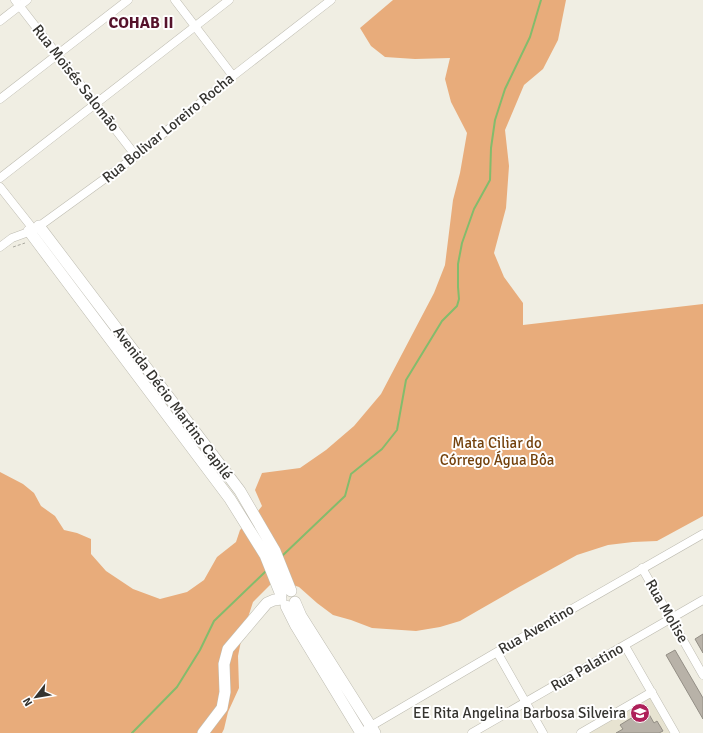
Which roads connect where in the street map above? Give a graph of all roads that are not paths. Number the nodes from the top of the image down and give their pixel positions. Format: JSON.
{"nodes":[{"id":1,"x":27,"y":0,"type":"edge"},
{"id":2,"x":128,"y":0,"type":"edge"},
{"id":3,"x":175,"y":0,"type":"edge"},
{"id":4,"x":229,"y":0,"type":"edge"},
{"id":5,"x":331,"y":0,"type":"edge"},
{"id":6,"x":18,"y":3,"type":"edge"},
{"id":7,"x":0,"y":22,"type":"edge"},
{"id":8,"x":195,"y":26,"type":"junction"},
{"id":9,"x":58,"y":55,"type":"junction"},
{"id":10,"x":232,"y":76,"type":"junction"},
{"id":11,"x":0,"y":100,"type":"edge"},
{"id":12,"x":95,"y":104,"type":"junction"},
{"id":13,"x":136,"y":156,"type":"junction"},
{"id":14,"x":0,"y":178,"type":"edge"},
{"id":15,"x":0,"y":187,"type":"edge"},
{"id":16,"x":34,"y":229,"type":"junction"},
{"id":17,"x":0,"y":247,"type":"edge"},
{"id":18,"x":703,"y":534,"type":"edge"},
{"id":19,"x":642,"y":568,"type":"junction"},
{"id":20,"x":287,"y":598,"type":"junction"},
{"id":21,"x":703,"y":600,"type":"edge"},
{"id":22,"x":671,"y":619,"type":"junction"},
{"id":23,"x":624,"y":646,"type":"junction"},
{"id":24,"x":497,"y":652,"type":"junction"},
{"id":25,"x":703,"y":675,"type":"edge"},
{"id":26,"x":652,"y":692,"type":"junction"},
{"id":27,"x":525,"y":702,"type":"junction"},
{"id":28,"x":373,"y":729,"type":"edge"},
{"id":29,"x":203,"y":733,"type":"edge"},
{"id":30,"x":362,"y":733,"type":"edge"},
{"id":31,"x":472,"y":733,"type":"edge"},
{"id":32,"x":543,"y":733,"type":"edge"},
{"id":33,"x":582,"y":733,"type":"edge"},
{"id":34,"x":675,"y":733,"type":"edge"}],
"edges":[{"from":1,"to":6,"type":"street"},
{"from":2,"to":9,"type":"street"},
{"from":3,"to":8,"type":"street"},
{"from":4,"to":8,"type":"street"},
{"from":5,"to":10,"type":"street","name":"Rua Bolivar Loreiro Rocha"},
{"from":6,"to":7,"type":"street"},
{"from":6,"to":9,"type":"street","name":"Rua Moisés Salomão"},
{"from":8,"to":10,"type":"street"},
{"from":8,"to":12,"type":"street"},
{"from":9,"to":11,"type":"street"},
{"from":9,"to":12,"type":"street","name":"Rua Moisés Salomão"},
{"from":10,"to":13,"type":"street","name":"Rua Bolivar Loreiro Rocha"},
{"from":12,"to":13,"type":"street","name":"Rua Moisés Salomão"},
{"from":12,"to":14,"type":"street"},
{"from":13,"to":16,"type":"street","name":"Rua Bolivar Loreiro Rocha"},
{"from":15,"to":16,"type":"street"},
{"from":16,"to":17,"type":"street","name":"Rua Bolivar Loreiro Rocha"},
{"from":16,"to":20,"type":"street","name":"Avenida Décio Martins Capilé"},
{"from":18,"to":19,"type":"street","name":"Rua Aventino"},
{"from":19,"to":22,"type":"street","name":"Rua Molise"},
{"from":19,"to":24,"type":"street","name":"Rua Aventino"},
{"from":20,"to":28,"type":"street","name":"Avenida Décio Martins Capilé"},
{"from":20,"to":29,"type":"street"},
{"from":20,"to":30,"type":"street","name":"Avenida Décio Martins Capilé"},
{"from":21,"to":22,"type":"street","name":"Rua Palatino"},
{"from":22,"to":23,"type":"street","name":"Rua Palatino"},
{"from":22,"to":25,"type":"street","name":"Rua Molise"},
{"from":23,"to":26,"type":"street"},
{"from":23,"to":27,"type":"street","name":"Rua Palatino"},
{"from":24,"to":27,"type":"street"},
{"from":24,"to":28,"type":"street","name":"Rua Aventino"},
{"from":26,"to":33,"type":"street"},
{"from":26,"to":34,"type":"street"},
{"from":27,"to":31,"type":"street","name":"Rua Palatino"},
{"from":27,"to":32,"type":"street"},
{"from":28,"to":30,"type":"street","name":"Rua Aventino"}]}
